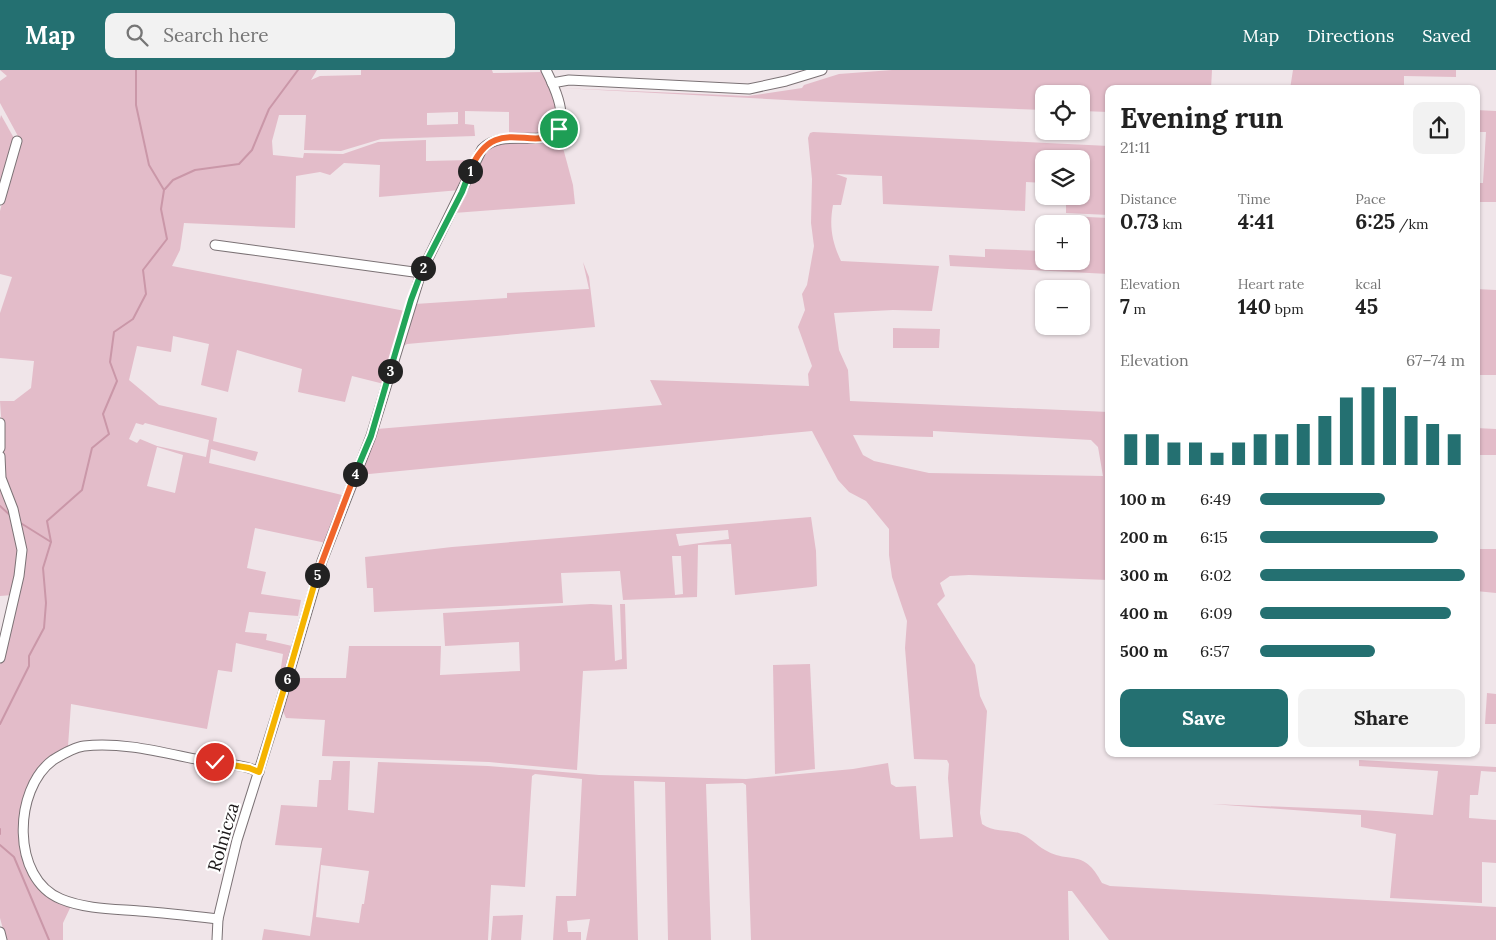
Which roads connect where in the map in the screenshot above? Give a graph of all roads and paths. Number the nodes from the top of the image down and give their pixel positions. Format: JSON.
{"nodes":[{"id":1,"x":546,"y":70,"type":"edge"},
{"id":2,"x":822,"y":70,"type":"edge"},
{"id":3,"x":552,"y":83,"type":"junction"},
{"id":4,"x":16,"y":141,"type":"dead end"},
{"id":5,"x":0,"y":200,"type":"edge"},
{"id":6,"x":215,"y":244,"type":"dead end"},
{"id":7,"x":421,"y":273,"type":"junction"},
{"id":8,"x":0,"y":423,"type":"edge"},
{"id":9,"x":0,"y":448,"type":"edge"},
{"id":10,"x":0,"y":456,"type":"edge"},
{"id":11,"x":0,"y":658,"type":"edge"},
{"id":12,"x":259,"y":772,"type":"junction"},
{"id":13,"x":218,"y":919,"type":"junction"},
{"id":14,"x":0,"y":932,"type":"edge"},
{"id":15,"x":2,"y":940,"type":"edge"},
{"id":16,"x":217,"y":940,"type":"edge"}],
"edges":[{"from":1,"to":3,"type":"street","name":"Rolnicza"},
{"from":2,"to":3,"type":"street"},
{"from":3,"to":7,"type":"street","name":"Rolnicza"},
{"from":4,"to":5,"type":"street"},
{"from":6,"to":7,"type":"street"},
{"from":7,"to":12,"type":"street","name":"Rolnicza"},
{"from":8,"to":9,"type":"street"},
{"from":10,"to":11,"type":"street"},
{"from":12,"to":13,"type":"street","name":"Rolnicza"},
{"from":12,"to":13,"type":"street"},
{"from":13,"to":16,"type":"street","name":"Rolnicza"},
{"from":14,"to":15,"type":"street"}]}
